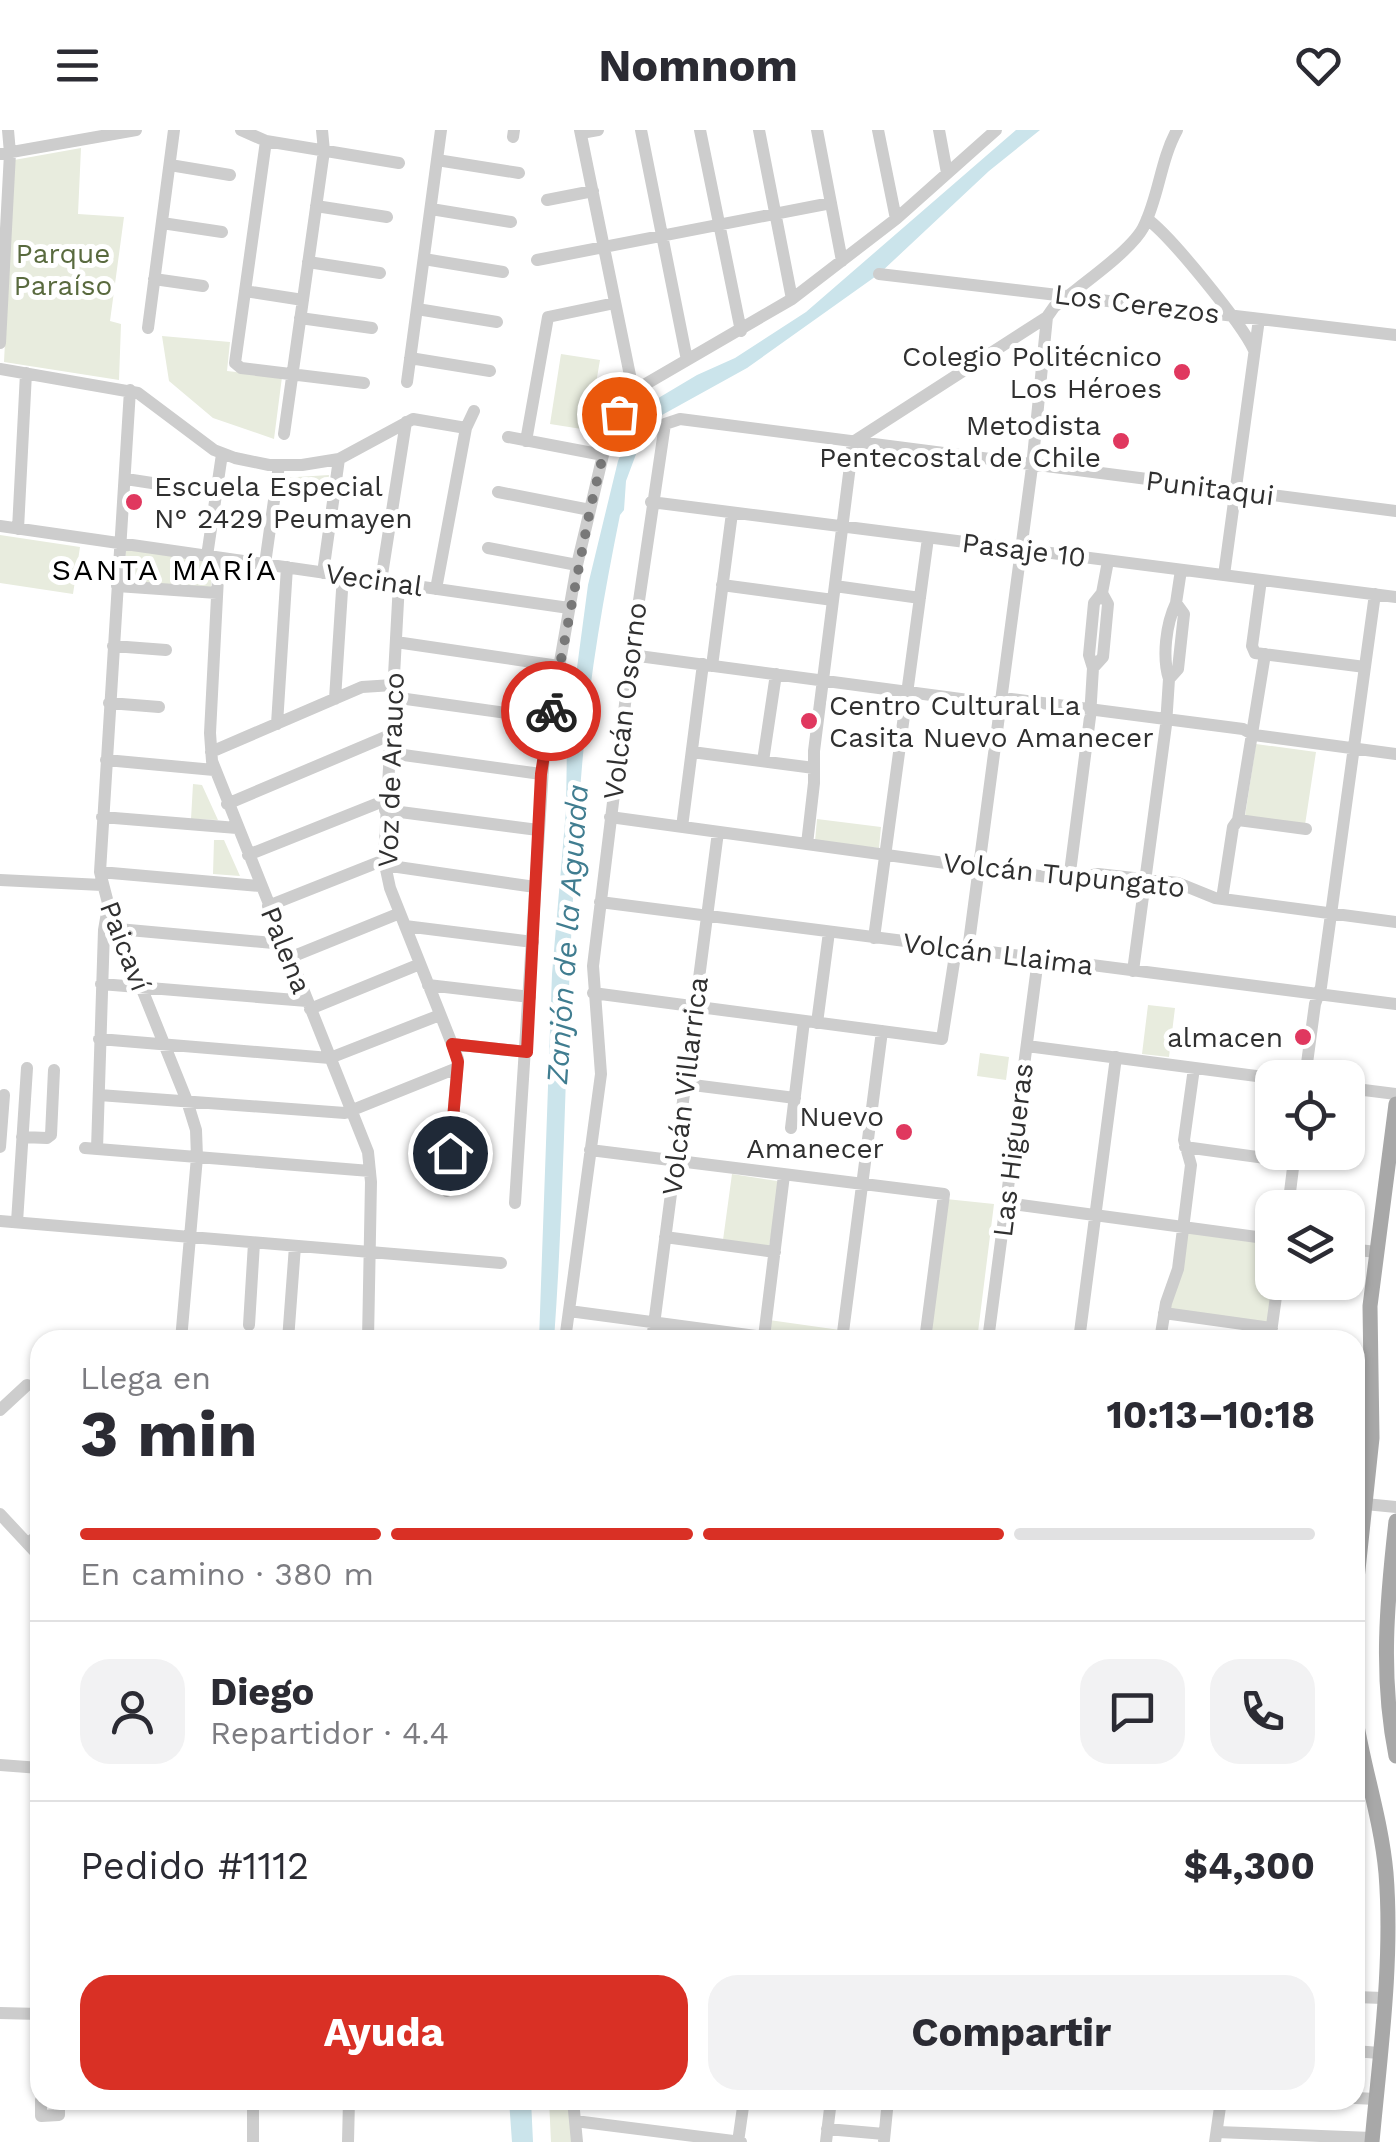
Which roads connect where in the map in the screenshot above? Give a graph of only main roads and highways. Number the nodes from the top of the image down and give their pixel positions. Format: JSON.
{"nodes":[{"id":1,"x":1396,"y":1104,"type":"edge"},
{"id":2,"x":1365,"y":1480,"type":"edge"},
{"id":3,"x":1396,"y":1521,"type":"edge"},
{"id":4,"x":1365,"y":1751,"type":"edge"},
{"id":5,"x":1396,"y":1756,"type":"edge"},
{"id":6,"x":1389,"y":1839,"type":"edge"},
{"id":7,"x":1372,"y":2140,"type":"edge"}],
"edges":[{"from":1,"to":2,"type":"main road"},
{"from":3,"to":5,"type":"main road"},
{"from":4,"to":6,"type":"main road"},
{"from":6,"to":7,"type":"main road"}]}
